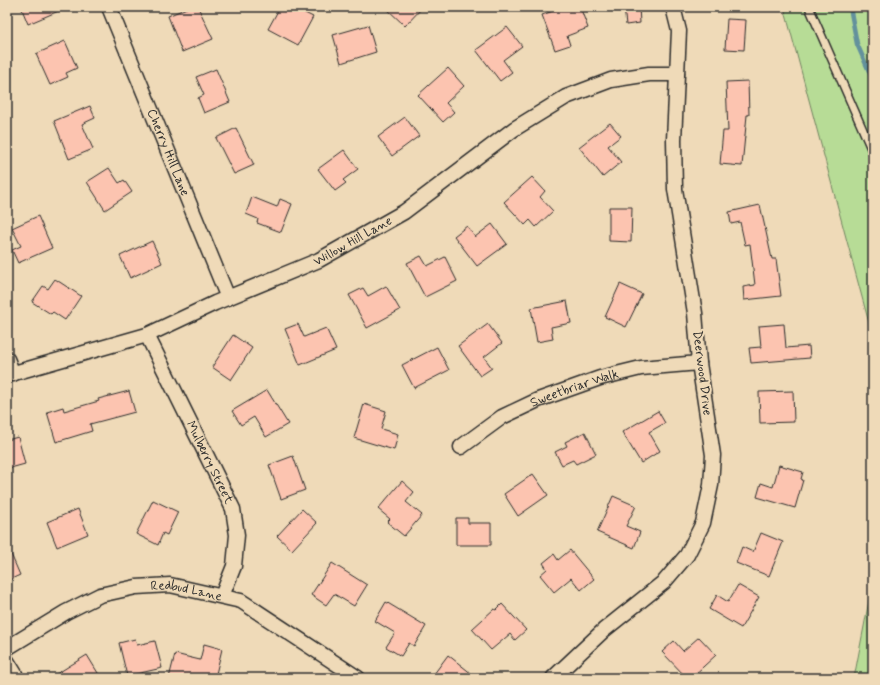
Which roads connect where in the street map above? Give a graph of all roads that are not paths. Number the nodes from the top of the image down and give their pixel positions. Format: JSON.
{"nodes":[{"id":1,"x":109,"y":7,"type":"edge"},
{"id":2,"x":673,"y":7,"type":"edge"},
{"id":3,"x":809,"y":7,"type":"edge"},
{"id":4,"x":678,"y":74,"type":"junction"},
{"id":5,"x":873,"y":153,"type":"edge"},
{"id":6,"x":228,"y":298,"type":"junction"},
{"id":7,"x":147,"y":336,"type":"junction"},
{"id":8,"x":7,"y":359,"type":"edge"},
{"id":9,"x":699,"y":363,"type":"junction"},
{"id":10,"x":10,"y":375,"type":"edge"},
{"id":11,"x":461,"y":446,"type":"dead end"},
{"id":12,"x":222,"y":596,"type":"junction"},
{"id":13,"x":7,"y":648,"type":"edge"},
{"id":14,"x":7,"y":661,"type":"edge"},
{"id":15,"x":16,"y":678,"type":"edge"},
{"id":16,"x":358,"y":678,"type":"edge"},
{"id":17,"x":553,"y":678,"type":"edge"}],
"edges":[{"from":1,"to":6,"type":"street","name":"Cherry Hill Lane"},
{"from":2,"to":4,"type":"street","name":"Deerwood Drive"},
{"from":3,"to":5,"type":"lane"},
{"from":4,"to":6,"type":"street","name":"Willow Hill Lane"},
{"from":4,"to":9,"type":"street","name":"Deerwood Drive"},
{"from":6,"to":7,"type":"street","name":"Willow Hill Lane"},
{"from":7,"to":10,"type":"street","name":"Willow Hill Lane"},
{"from":7,"to":12,"type":"street","name":"Mulberry Street"},
{"from":8,"to":10,"type":"street"},
{"from":9,"to":11,"type":"street","name":"Sweetbriar Walk"},
{"from":9,"to":17,"type":"street","name":"Deerwood Drive"},
{"from":12,"to":13,"type":"street","name":"Redbud Lane"},
{"from":12,"to":16,"type":"street","name":"Redbud Lane"},
{"from":14,"to":15,"type":"street"}]}
